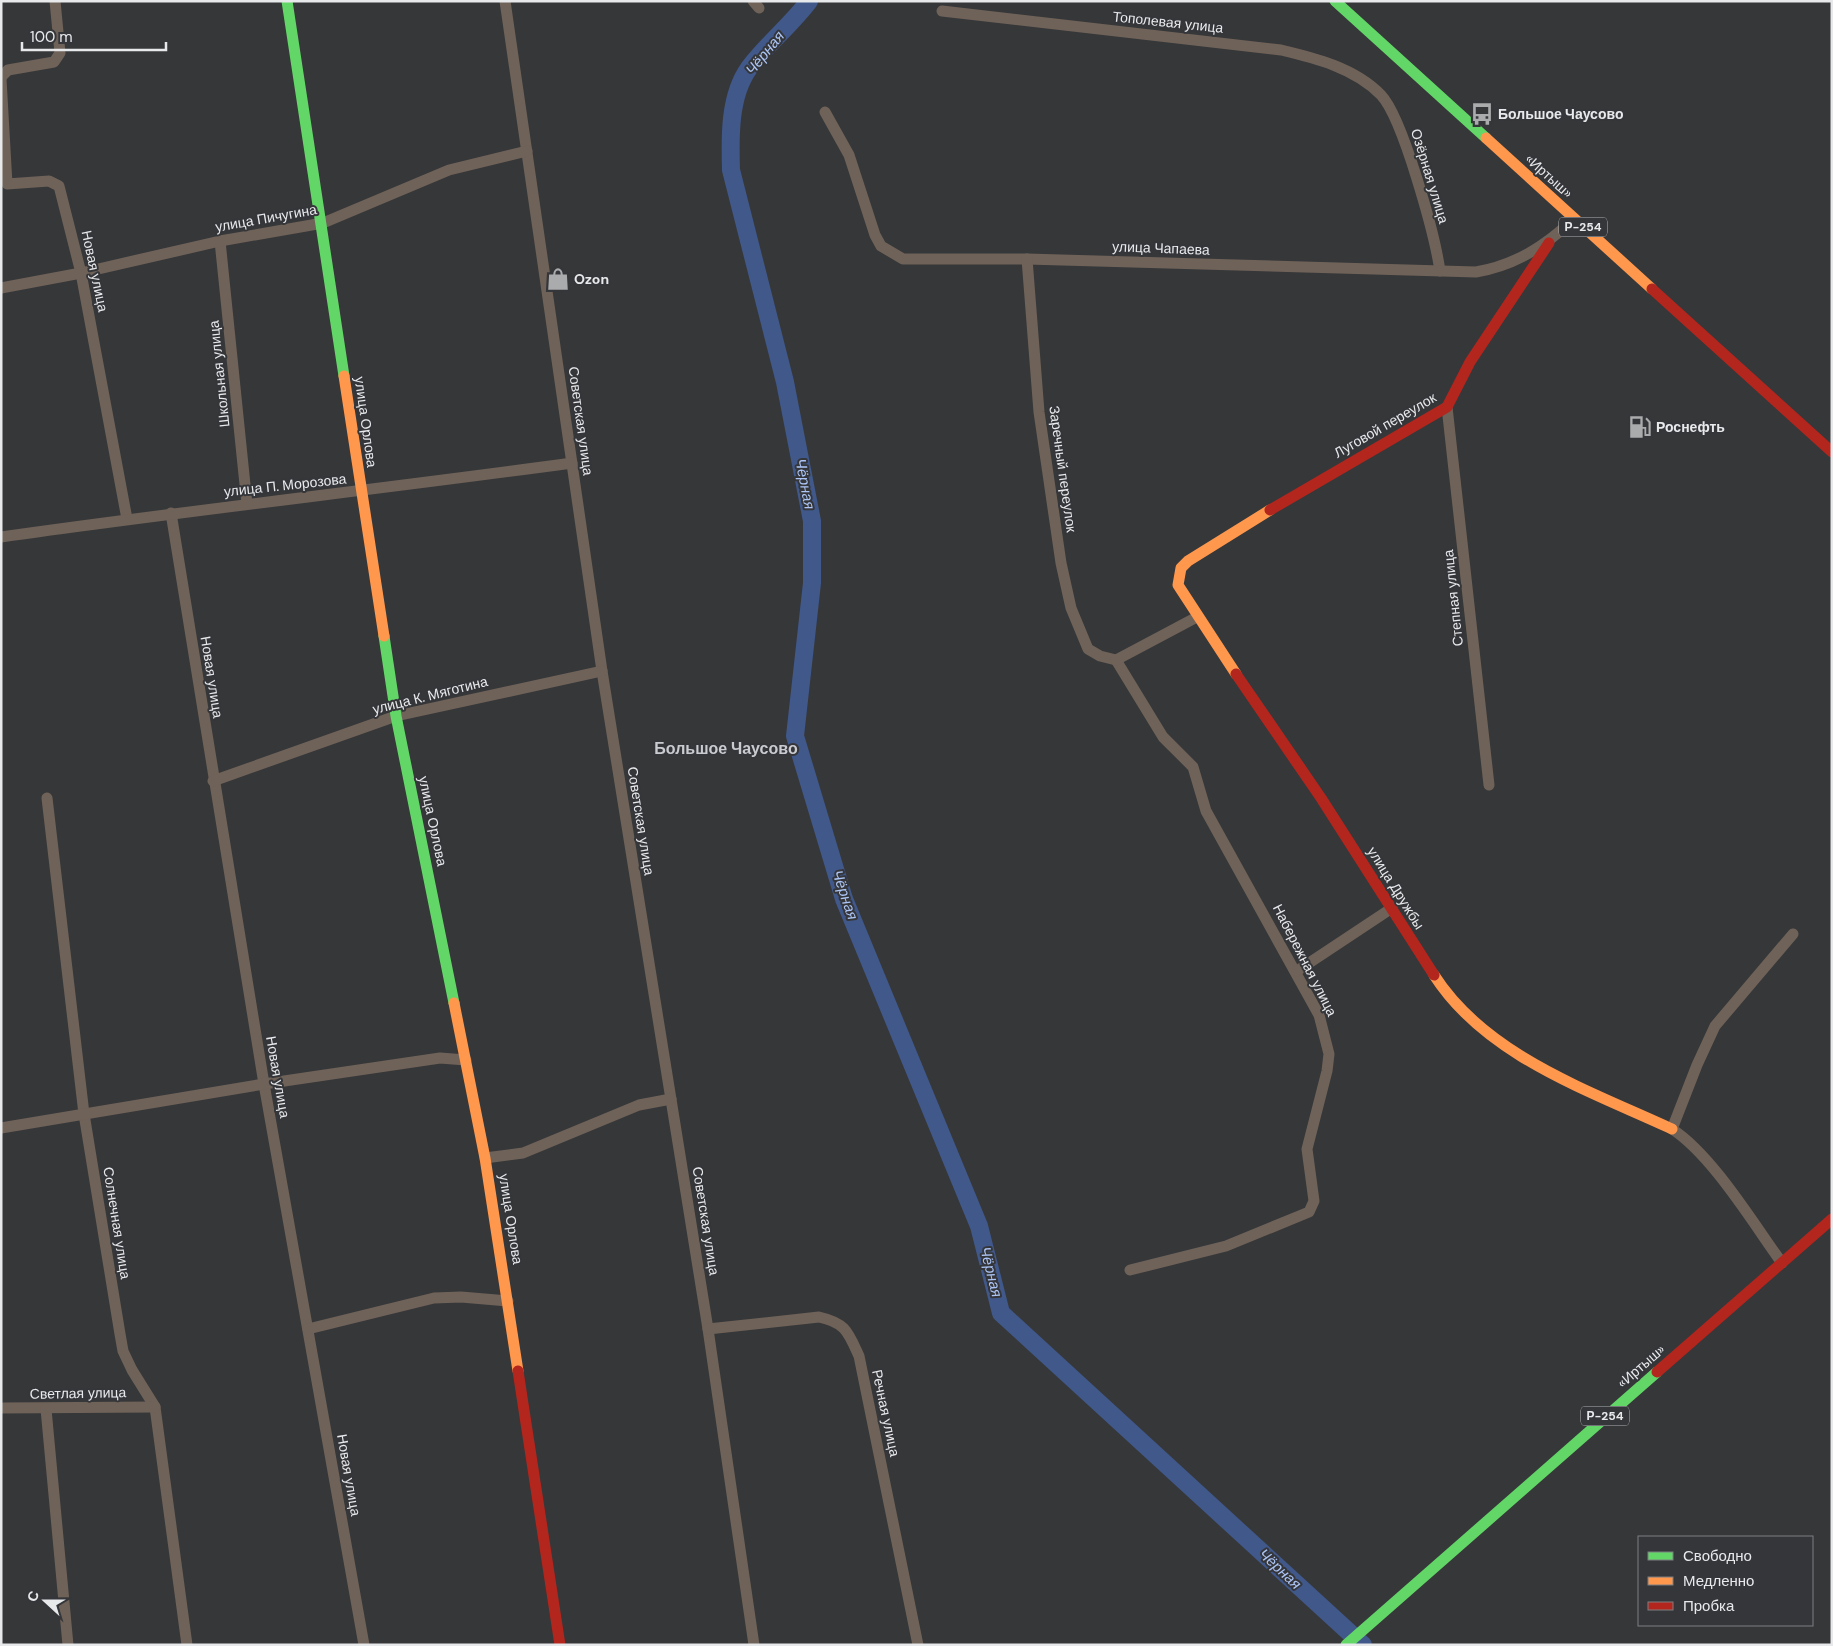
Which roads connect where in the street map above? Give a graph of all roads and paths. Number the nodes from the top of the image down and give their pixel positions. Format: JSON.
{"nodes":[{"id":1,"x":55,"y":1,"type":"edge"},
{"id":2,"x":288,"y":1,"type":"edge"},
{"id":3,"x":505,"y":1,"type":"edge"},
{"id":4,"x":1335,"y":1,"type":"edge"},
{"id":5,"x":942,"y":11,"type":"dead end"},
{"id":6,"x":1,"y":78,"type":"edge"},
{"id":7,"x":1380,"y":94,"type":"joint"},
{"id":8,"x":825,"y":112,"type":"dead end"},
{"id":9,"x":528,"y":151,"type":"junction"},
{"id":10,"x":4,"y":186,"type":"edge"},
{"id":11,"x":1574,"y":219,"type":"junction"},
{"id":12,"x":323,"y":224,"type":"junction"},
{"id":13,"x":220,"y":240,"type":"junction"},
{"id":14,"x":1549,"y":242,"type":"junction"},
{"id":15,"x":1027,"y":259,"type":"junction"},
{"id":16,"x":1440,"y":271,"type":"junction"},
{"id":17,"x":82,"y":273,"type":"junction"},
{"id":18,"x":1,"y":288,"type":"edge"},
{"id":19,"x":1447,"y":407,"type":"junction"},
{"id":20,"x":1832,"y":452,"type":"edge"},
{"id":21,"x":572,"y":463,"type":"junction"},
{"id":22,"x":361,"y":492,"type":"junction"},
{"id":23,"x":247,"y":504,"type":"junction"},
{"id":24,"x":171,"y":513,"type":"junction"},
{"id":25,"x":127,"y":519,"type":"junction"},
{"id":26,"x":1,"y":538,"type":"edge"},
{"id":27,"x":1178,"y":576,"type":"joint"},
{"id":28,"x":1197,"y":617,"type":"junction"},
{"id":29,"x":1116,"y":660,"type":"junction"},
{"id":30,"x":602,"y":671,"type":"junction"},
{"id":31,"x":396,"y":716,"type":"junction"},
{"id":32,"x":214,"y":782,"type":"junction"},
{"id":33,"x":1490,"y":785,"type":"dead end"},
{"id":34,"x":47,"y":798,"type":"dead end"},
{"id":35,"x":1392,"y":908,"type":"junction"},
{"id":36,"x":1793,"y":934,"type":"dead end"},
{"id":37,"x":1297,"y":972,"type":"junction"},
{"id":38,"x":466,"y":1060,"type":"junction"},
{"id":39,"x":264,"y":1084,"type":"junction"},
{"id":40,"x":671,"y":1099,"type":"junction"},
{"id":41,"x":84,"y":1114,"type":"junction"},
{"id":42,"x":1,"y":1128,"type":"edge"},
{"id":43,"x":1672,"y":1129,"type":"junction"},
{"id":44,"x":485,"y":1158,"type":"junction"},
{"id":45,"x":1832,"y":1218,"type":"edge"},
{"id":46,"x":1782,"y":1263,"type":"junction"},
{"id":47,"x":1130,"y":1270,"type":"dead end"},
{"id":48,"x":508,"y":1301,"type":"junction"},
{"id":49,"x":308,"y":1329,"type":"junction"},
{"id":50,"x":708,"y":1329,"type":"junction"},
{"id":51,"x":156,"y":1407,"type":"junction"},
{"id":52,"x":1,"y":1408,"type":"edge"},
{"id":53,"x":46,"y":1409,"type":"junction"},
{"id":54,"x":68,"y":1645,"type":"edge"},
{"id":55,"x":186,"y":1645,"type":"edge"},
{"id":56,"x":364,"y":1645,"type":"edge"},
{"id":57,"x":560,"y":1645,"type":"edge"},
{"id":58,"x":754,"y":1645,"type":"edge"},
{"id":59,"x":918,"y":1645,"type":"edge"},
{"id":60,"x":1346,"y":1645,"type":"edge"}],
"edges":[{"from":1,"to":6,"type":"street","name":"Новая улица"},
{"from":2,"to":12,"type":"main road","name":"улица Орлова"},
{"from":3,"to":9,"type":"street","name":"Советская улица"},
{"from":4,"to":11,"type":"main road","name":"«Иртыш»","number":"Р-254"},
{"from":5,"to":7,"type":"street","name":"Тополевая улица"},
{"from":6,"to":10,"type":"street","name":"Новая улица"},
{"from":7,"to":16,"type":"street","name":"Озёрная улица"},
{"from":8,"to":15,"type":"street","name":"улица Чапаева"},
{"from":9,"to":12,"type":"street","name":"улица Пичугина"},
{"from":9,"to":21,"type":"street","name":"Советская улица"},
{"from":10,"to":17,"type":"street","name":"Новая улица"},
{"from":11,"to":14,"type":"street","name":"улица Чапаева"},
{"from":11,"to":20,"type":"main road","name":"«Иртыш»","number":"Р-254"},
{"from":12,"to":13,"type":"street","name":"улица Пичугина"},
{"from":12,"to":22,"type":"main road","name":"улица Орлова"},
{"from":13,"to":17,"type":"street","name":"улица Пичугина"},
{"from":13,"to":23,"type":"street","name":"Школьная улица"},
{"from":14,"to":16,"type":"street","name":"улица Чапаева"},
{"from":14,"to":19,"type":"main road","name":"Луговой переулок"},
{"from":15,"to":16,"type":"street","name":"улица Чапаева"},
{"from":15,"to":29,"type":"street","name":"Заречный переулок"},
{"from":17,"to":18,"type":"street","name":"улица Пичугина"},
{"from":17,"to":25,"type":"street","name":"Новая улица"},
{"from":19,"to":27,"type":"main road","name":"Луговой переулок"},
{"from":19,"to":33,"type":"street","name":"Степная улица"},
{"from":21,"to":22,"type":"street","name":"улица П. Морозова"},
{"from":21,"to":30,"type":"street","name":"Советская улица"},
{"from":22,"to":23,"type":"street","name":"улица П. Морозова"},
{"from":22,"to":31,"type":"main road","name":"улица Орлова"},
{"from":23,"to":24,"type":"street","name":"улица П. Морозова"},
{"from":24,"to":25,"type":"street","name":"улица П. Морозова"},
{"from":24,"to":32,"type":"street","name":"Новая улица"},
{"from":25,"to":26,"type":"street","name":"улица П. Морозова"},
{"from":27,"to":28,"type":"main road","name":"улица Дружбы"},
{"from":28,"to":29,"type":"street"},
{"from":28,"to":35,"type":"main road","name":"улица Дружбы"},
{"from":29,"to":37,"type":"street","name":"Набережная улица"},
{"from":30,"to":31,"type":"street","name":"улица К. Мяготина"},
{"from":30,"to":40,"type":"street","name":"Советская улица"},
{"from":31,"to":32,"type":"street","name":"улица К. Мяготина"},
{"from":31,"to":38,"type":"main road","name":"улица Орлова"},
{"from":32,"to":39,"type":"street","name":"Новая улица"},
{"from":34,"to":41,"type":"street","name":"Солнечная улица"},
{"from":35,"to":37,"type":"street"},
{"from":35,"to":43,"type":"main road","name":"улица Дружбы"},
{"from":36,"to":43,"type":"street"},
{"from":37,"to":47,"type":"street","name":"Набережная улица"},
{"from":38,"to":39,"type":"street"},
{"from":38,"to":44,"type":"main road","name":"улица Орлова"},
{"from":39,"to":41,"type":"street"},
{"from":39,"to":49,"type":"street","name":"Новая улица"},
{"from":40,"to":44,"type":"street"},
{"from":40,"to":50,"type":"street","name":"Советская улица"},
{"from":41,"to":42,"type":"street"},
{"from":41,"to":51,"type":"street","name":"Солнечная улица"},
{"from":43,"to":46,"type":"street"},
{"from":44,"to":48,"type":"main road","name":"улица Орлова"},
{"from":45,"to":46,"type":"main road","name":"«Иртыш»","number":"Р-254"},
{"from":46,"to":60,"type":"main road","name":"«Иртыш»","number":"Р-254"},
{"from":48,"to":49,"type":"street"},
{"from":48,"to":57,"type":"main road","name":"улица Орлова"},
{"from":49,"to":56,"type":"street","name":"Новая улица"},
{"from":50,"to":58,"type":"street","name":"Советская улица"},
{"from":50,"to":59,"type":"street","name":"Речная улица"},
{"from":51,"to":53,"type":"street","name":"Светлая улица"},
{"from":51,"to":55,"type":"street","name":"Солнечная улица"},
{"from":52,"to":53,"type":"street","name":"Светлая улица"},
{"from":53,"to":54,"type":"street"}]}
